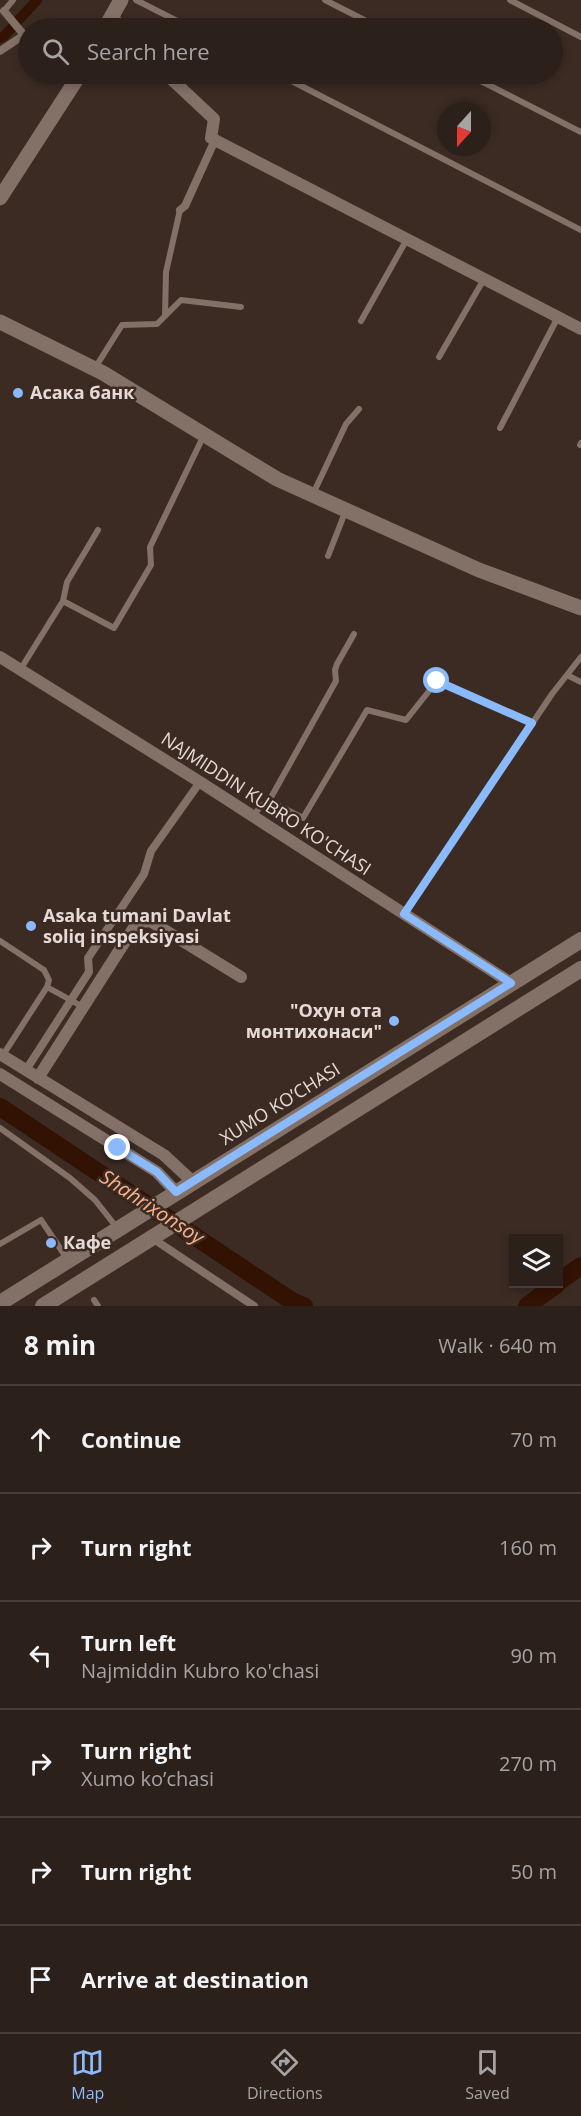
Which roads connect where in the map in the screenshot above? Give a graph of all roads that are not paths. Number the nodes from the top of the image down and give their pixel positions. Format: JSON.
{"nodes":[{"id":1,"x":14,"y":0,"type":"edge"},
{"id":2,"x":121,"y":0,"type":"edge"},
{"id":3,"x":136,"y":0,"type":"edge"},
{"id":4,"x":324,"y":0,"type":"edge"},
{"id":5,"x":510,"y":0,"type":"edge"},
{"id":6,"x":4,"y":11,"type":"joint"},
{"id":7,"x":112,"y":18,"type":"edge"},
{"id":8,"x":171,"y":18,"type":"edge"},
{"id":9,"x":360,"y":18,"type":"edge"},
{"id":10,"x":545,"y":18,"type":"edge"},
{"id":11,"x":18,"y":26,"type":"edge"},
{"id":12,"x":563,"y":28,"type":"edge"},
{"id":13,"x":581,"y":37,"type":"edge"},
{"id":14,"x":18,"y":39,"type":"edge"},
{"id":15,"x":0,"y":51,"type":"edge"},
{"id":16,"x":74,"y":84,"type":"edge"},
{"id":17,"x":177,"y":84,"type":"edge"},
{"id":18,"x":297,"y":84,"type":"edge"},
{"id":19,"x":487,"y":84,"type":"edge"},
{"id":20,"x":581,"y":132,"type":"edge"},
{"id":21,"x":216,"y":140,"type":"junction"},
{"id":22,"x":0,"y":198,"type":"edge"},
{"id":23,"x":180,"y":210,"type":"joint"},
{"id":24,"x":581,"y":230,"type":"edge"},
{"id":25,"x":407,"y":239,"type":"junction"},
{"id":26,"x":484,"y":279,"type":"junction"},
{"id":27,"x":241,"y":307,"type":"dead end"},
{"id":28,"x":165,"y":316,"type":"junction"},
{"id":29,"x":558,"y":317,"type":"junction"},
{"id":30,"x":361,"y":321,"type":"dead end"},
{"id":31,"x":0,"y":322,"type":"edge"},
{"id":32,"x":581,"y":329,"type":"edge"},
{"id":33,"x":439,"y":357,"type":"dead end"},
{"id":34,"x":95,"y":369,"type":"junction"},
{"id":35,"x":359,"y":410,"type":"dead end"},
{"id":36,"x":500,"y":428,"type":"dead end"},
{"id":37,"x":204,"y":434,"type":"junction"},
{"id":38,"x":313,"y":495,"type":"junction"},
{"id":39,"x":346,"y":510,"type":"junction"},
{"id":40,"x":98,"y":530,"type":"dead end"},
{"id":41,"x":328,"y":556,"type":"dead end"},
{"id":42,"x":63,"y":601,"type":"junction"},
{"id":43,"x":581,"y":608,"type":"edge"},
{"id":44,"x":354,"y":634,"type":"dead end"},
{"id":45,"x":0,"y":657,"type":"edge"},
{"id":46,"x":581,"y":657,"type":"edge"},
{"id":47,"x":20,"y":670,"type":"junction"},
{"id":48,"x":567,"y":675,"type":"junction"},
{"id":49,"x":581,"y":682,"type":"edge"},
{"id":50,"x":532,"y":723,"type":"junction"},
{"id":51,"x":200,"y":782,"type":"junction"},
{"id":52,"x":269,"y":801,"type":"junction"},
{"id":53,"x":253,"y":816,"type":"junction"},
{"id":54,"x":404,"y":914,"type":"junction"},
{"id":55,"x":581,"y":940,"type":"edge"},
{"id":56,"x":0,"y":941,"type":"edge"},
{"id":57,"x":581,"y":969,"type":"edge"},
{"id":58,"x":241,"y":976,"type":"dead end"},
{"id":59,"x":511,"y":983,"type":"junction"},
{"id":60,"x":46,"y":987,"type":"junction"},
{"id":61,"x":70,"y":1001,"type":"junction"},
{"id":62,"x":83,"y":1007,"type":"junction"},
{"id":63,"x":1,"y":1054,"type":"edge"},
{"id":64,"x":26,"y":1070,"type":"junction"},
{"id":65,"x":0,"y":1074,"type":"edge"},
{"id":66,"x":38,"y":1078,"type":"junction"},
{"id":67,"x":0,"y":1128,"type":"edge"},
{"id":68,"x":199,"y":1178,"type":"junction"},
{"id":69,"x":221,"y":1194,"type":"junction"},
{"id":70,"x":170,"y":1196,"type":"junction"},
{"id":71,"x":118,"y":1229,"type":"junction"},
{"id":72,"x":152,"y":1238,"type":"junction"},
{"id":73,"x":0,"y":1244,"type":"edge"},
{"id":74,"x":68,"y":1260,"type":"junction"},
{"id":75,"x":0,"y":1302,"type":"edge"},
{"id":76,"x":43,"y":1306,"type":"edge"},
{"id":77,"x":254,"y":1306,"type":"edge"}],
"edges":[{"from":1,"to":6,"type":"lane"},
{"from":2,"to":7,"type":"street"},
{"from":3,"to":8,"type":"lane"},
{"from":4,"to":9,"type":"lane"},
{"from":5,"to":10,"type":"lane"},
{"from":6,"to":11,"type":"street"},
{"from":12,"to":13,"type":"lane"},
{"from":14,"to":15,"type":"street"},
{"from":16,"to":22,"type":"street"},
{"from":17,"to":21,"type":"street"},
{"from":18,"to":24,"type":"lane"},
{"from":19,"to":20,"type":"lane"},
{"from":21,"to":23,"type":"street"},
{"from":21,"to":25,"type":"street"},
{"from":23,"to":28,"type":"lane"},
{"from":25,"to":26,"type":"street"},
{"from":25,"to":30,"type":"lane"},
{"from":26,"to":29,"type":"street"},
{"from":26,"to":33,"type":"lane"},
{"from":27,"to":28,"type":"lane"},
{"from":28,"to":34,"type":"lane"},
{"from":29,"to":32,"type":"street"},
{"from":29,"to":36,"type":"lane"},
{"from":31,"to":34,"type":"street"},
{"from":34,"to":37,"type":"street"},
{"from":35,"to":38,"type":"lane"},
{"from":37,"to":38,"type":"street"},
{"from":37,"to":42,"type":"lane"},
{"from":38,"to":39,"type":"street"},
{"from":39,"to":41,"type":"lane"},
{"from":39,"to":43,"type":"street"},
{"from":40,"to":42,"type":"lane"},
{"from":42,"to":47,"type":"lane"},
{"from":44,"to":52,"type":"lane"},
{"from":45,"to":47,"type":"street","name":"NAJMIDDIN KUBRO KO'CHASI"},
{"from":46,"to":48,"type":"lane"},
{"from":47,"to":51,"type":"street","name":"NAJMIDDIN KUBRO KO'CHASI"},
{"from":48,"to":49,"type":"lane"},
{"from":48,"to":50,"type":"lane"},
{"from":50,"to":52,"type":"lane"},
{"from":50,"to":54,"type":"lane"},
{"from":51,"to":53,"type":"street","name":"NAJMIDDIN KUBRO KO'CHASI"},
{"from":51,"to":61,"type":"street"},
{"from":52,"to":53,"type":"lane"},
{"from":53,"to":54,"type":"street","name":"NAJMIDDIN KUBRO KO'CHASI"},
{"from":54,"to":59,"type":"street","name":"NAJMIDDIN KUBRO KO'CHASI"},
{"from":55,"to":59,"type":"main road","name":"XUMO KO’CHASI"},
{"from":56,"to":60,"type":"lane"},
{"from":57,"to":69,"type":"main road"},
{"from":58,"to":62,"type":"street"},
{"from":59,"to":68,"type":"main road","name":"XUMO KO’CHASI"},
{"from":60,"to":61,"type":"lane"},
{"from":60,"to":63,"type":"lane"},
{"from":61,"to":62,"type":"lane"},
{"from":61,"to":64,"type":"street"},
{"from":62,"to":66,"type":"street"},
{"from":63,"to":64,"type":"street"},
{"from":64,"to":66,"type":"street"},
{"from":65,"to":70,"type":"street"},
{"from":66,"to":68,"type":"street"},
{"from":67,"to":71,"type":"lane"},
{"from":68,"to":69,"type":"main road"},
{"from":68,"to":70,"type":"main road","name":"XUMO KO’CHASI"},
{"from":69,"to":72,"type":"main road"},
{"from":70,"to":71,"type":"main road","name":"XUMO KO’CHASI"},
{"from":71,"to":74,"type":"main road","name":"XUMO KO’CHASI"},
{"from":72,"to":76,"type":"main road"},
{"from":72,"to":77,"type":"street"},
{"from":73,"to":74,"type":"lane"},
{"from":74,"to":75,"type":"main road","name":"XUMO KO’CHASI"}]}
